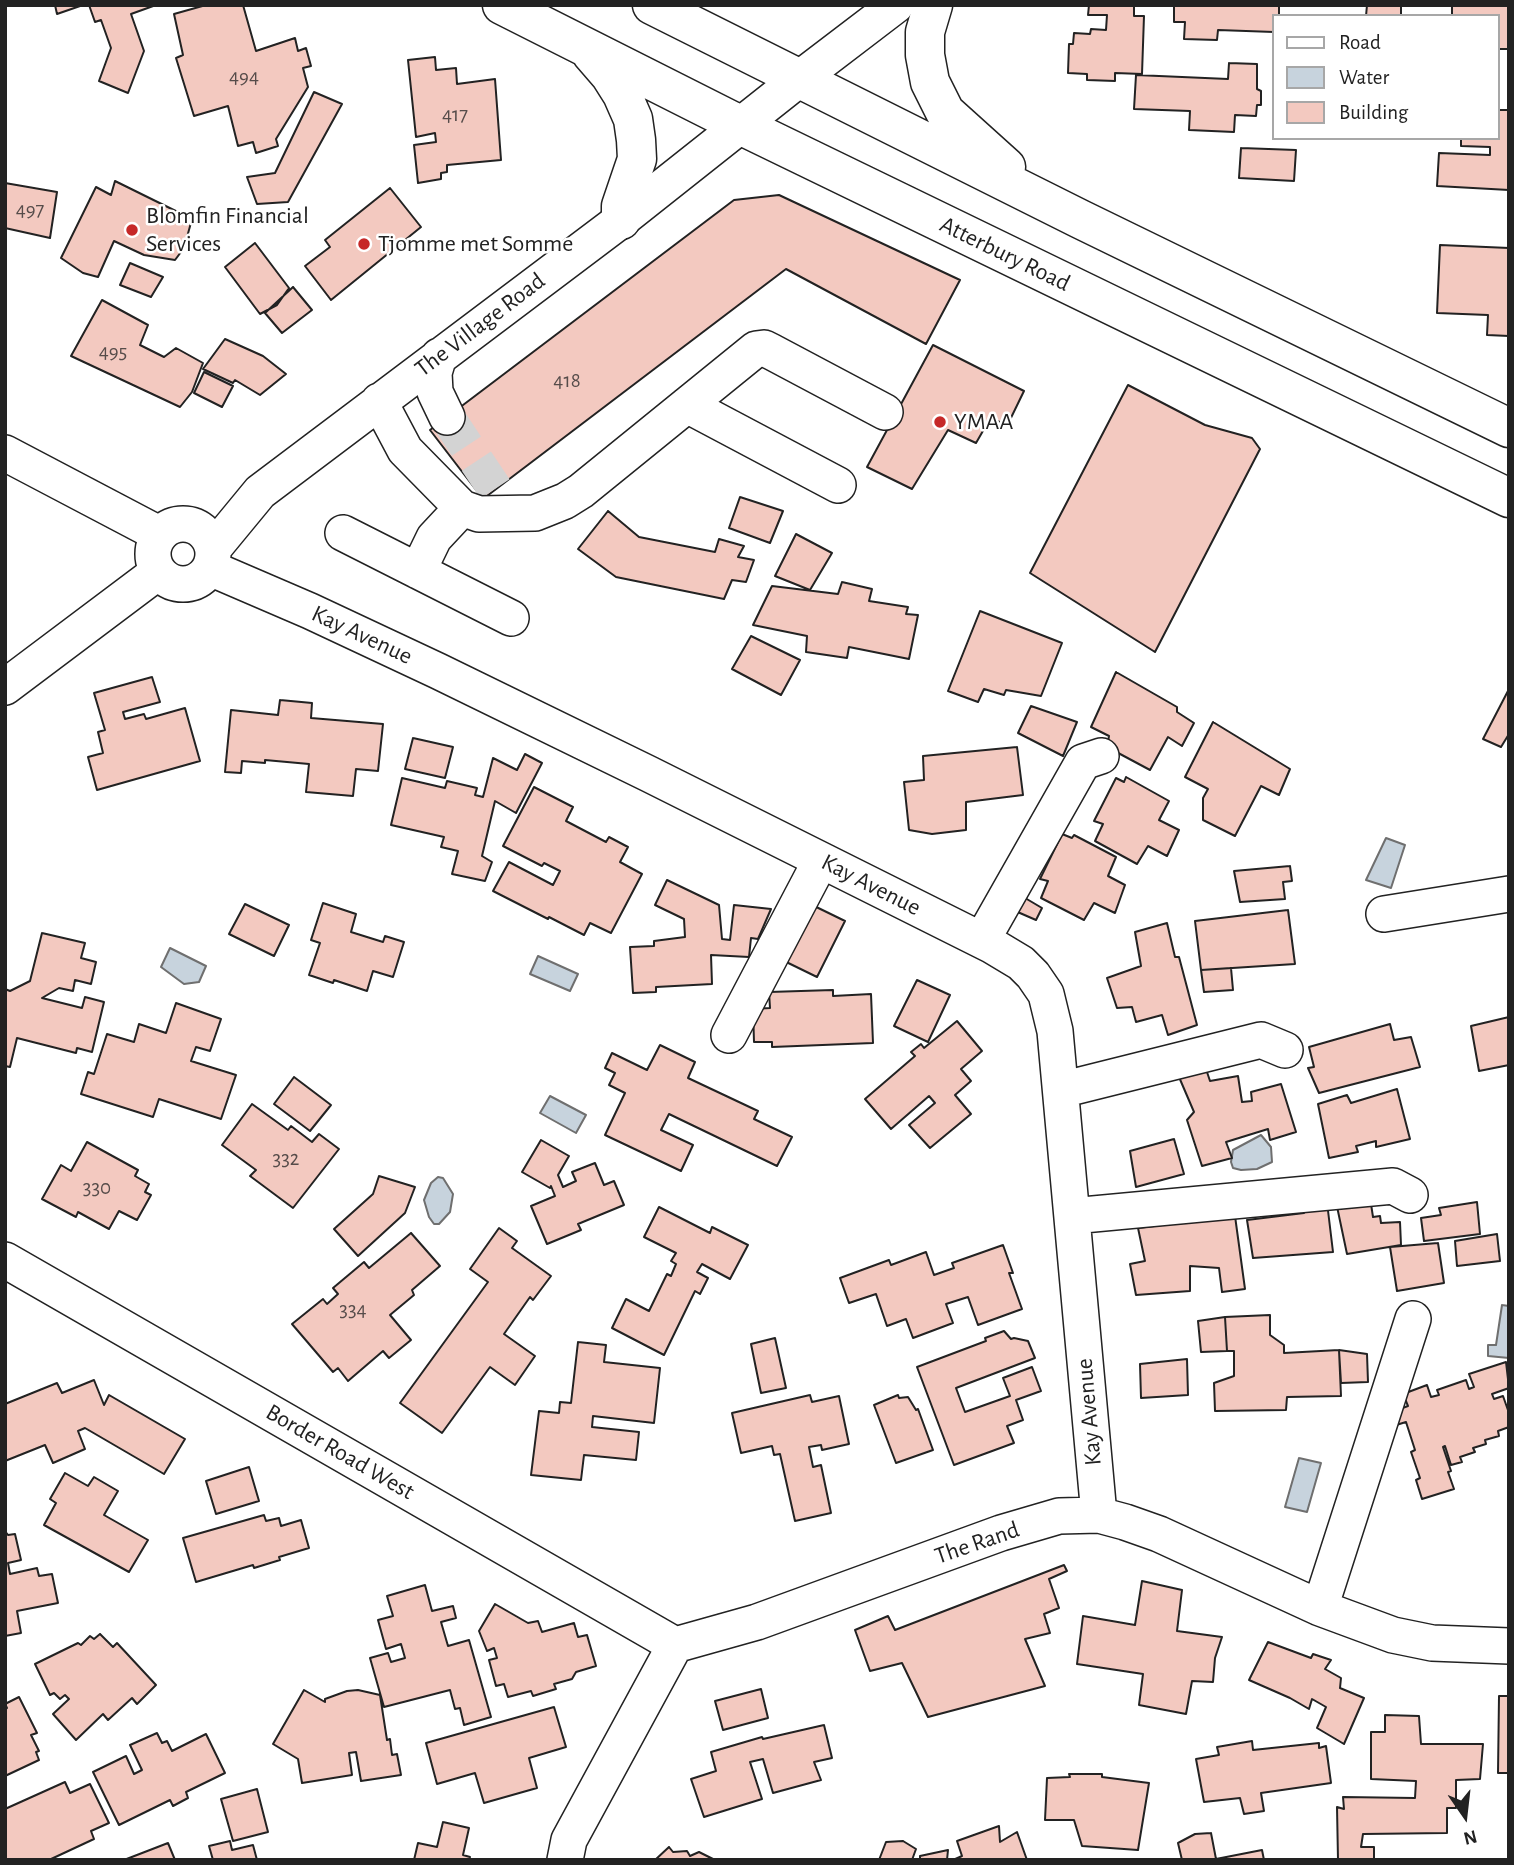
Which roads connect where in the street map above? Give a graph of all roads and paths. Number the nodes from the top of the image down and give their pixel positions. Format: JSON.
{"nodes":[{"id":1,"x":502,"y":5,"type":"edge"},
{"id":2,"x":652,"y":5,"type":"edge"},
{"id":3,"x":896,"y":5,"type":"edge"},
{"id":4,"x":933,"y":5,"type":"edge"},
{"id":5,"x":588,"y":48,"type":"junction"},
{"id":6,"x":799,"y":79,"type":"junction"},
{"id":7,"x":742,"y":126,"type":"junction"},
{"id":8,"x":1080,"y":219,"type":"junction"},
{"id":9,"x":621,"y":220,"type":"junction"},
{"id":10,"x":439,"y":356,"type":"junction"},
{"id":11,"x":379,"y":401,"type":"junction"},
{"id":12,"x":687,"y":405,"type":"junction"},
{"id":13,"x":885,"y":412,"type":"dead end"},
{"id":14,"x":447,"y":417,"type":"tunnel mouth"},
{"id":15,"x":1509,"y":428,"type":"edge"},
{"id":16,"x":5,"y":453,"type":"edge"},
{"id":17,"x":838,"y":485,"type":"dead end"},
{"id":18,"x":260,"y":492,"type":"junction"},
{"id":19,"x":1509,"y":499,"type":"edge"},
{"id":20,"x":462,"y":508,"type":"junction"},
{"id":21,"x":173,"y":529,"type":"junction"},
{"id":22,"x":343,"y":533,"type":"dead end"},
{"id":23,"x":211,"y":558,"type":"junction"},
{"id":24,"x":418,"y":571,"type":"junction"},
{"id":25,"x":158,"y":572,"type":"junction"},
{"id":26,"x":511,"y":618,"type":"dead end"},
{"id":27,"x":5,"y":687,"type":"edge"},
{"id":28,"x":1101,"y":756,"type":"dead end"},
{"id":29,"x":821,"y":860,"type":"junction"},
{"id":30,"x":1509,"y":894,"type":"edge"},
{"id":31,"x":1384,"y":914,"type":"dead end"},
{"id":32,"x":982,"y":940,"type":"junction"},
{"id":33,"x":729,"y":1035,"type":"dead end"},
{"id":34,"x":1285,"y":1050,"type":"dead end"},
{"id":35,"x":1060,"y":1090,"type":"junction"},
{"id":36,"x":1410,"y":1195,"type":"dead end"},
{"id":37,"x":1072,"y":1216,"type":"junction"},
{"id":38,"x":5,"y":1260,"type":"edge"},
{"id":39,"x":1413,"y":1319,"type":"dead end"},
{"id":40,"x":1099,"y":1515,"type":"junction"},
{"id":41,"x":1320,"y":1608,"type":"junction"},
{"id":42,"x":675,"y":1645,"type":"junction"},
{"id":43,"x":1509,"y":1646,"type":"edge"},
{"id":44,"x":565,"y":1860,"type":"edge"}],
"edges":[{"from":1,"to":5,"type":"main road","name":"Atterbury Road"},
{"from":2,"to":6,"type":"main road"},
{"from":3,"to":6,"type":"street","name":"The Village Road"},
{"from":4,"to":8,"type":"main road"},
{"from":5,"to":7,"type":"main road","name":"Atterbury Road"},
{"from":5,"to":9,"type":"main road"},
{"from":6,"to":7,"type":"street","name":"The Village Road"},
{"from":6,"to":8,"type":"main road"},
{"from":7,"to":9,"type":"street","name":"The Village Road"},
{"from":7,"to":19,"type":"main road","name":"Atterbury Road"},
{"from":8,"to":15,"type":"main road"},
{"from":9,"to":10,"type":"street","name":"The Village Road"},
{"from":10,"to":11,"type":"street","name":"The Village Road"},
{"from":10,"to":14,"type":"street"},
{"from":11,"to":18,"type":"street","name":"The Village Road"},
{"from":11,"to":20,"type":"street"},
{"from":12,"to":13,"type":"street"},
{"from":12,"to":17,"type":"street"},
{"from":12,"to":20,"type":"street"},
{"from":16,"to":21,"type":"street"},
{"from":18,"to":21,"type":"street"},
{"from":18,"to":23,"type":"street"},
{"from":20,"to":24,"type":"street"},
{"from":21,"to":23,"type":"street"},
{"from":21,"to":25,"type":"street"},
{"from":22,"to":24,"type":"street"},
{"from":23,"to":25,"type":"street"},
{"from":23,"to":29,"type":"street","name":"Kay Avenue"},
{"from":24,"to":26,"type":"street"},
{"from":25,"to":27,"type":"street"},
{"from":28,"to":32,"type":"street"},
{"from":29,"to":32,"type":"street","name":"Kay Avenue"},
{"from":29,"to":33,"type":"street"},
{"from":30,"to":31,"type":"street"},
{"from":32,"to":35,"type":"street","name":"Kay Avenue"},
{"from":34,"to":35,"type":"street"},
{"from":35,"to":37,"type":"street","name":"Kay Avenue"},
{"from":36,"to":37,"type":"street"},
{"from":37,"to":40,"type":"street","name":"Kay Avenue"},
{"from":38,"to":42,"type":"street","name":"Border Road West"},
{"from":39,"to":41,"type":"street"},
{"from":40,"to":41,"type":"street","name":"The Rand"},
{"from":40,"to":42,"type":"street","name":"The Rand"},
{"from":41,"to":43,"type":"street","name":"The Rand"},
{"from":42,"to":44,"type":"street"}]}
